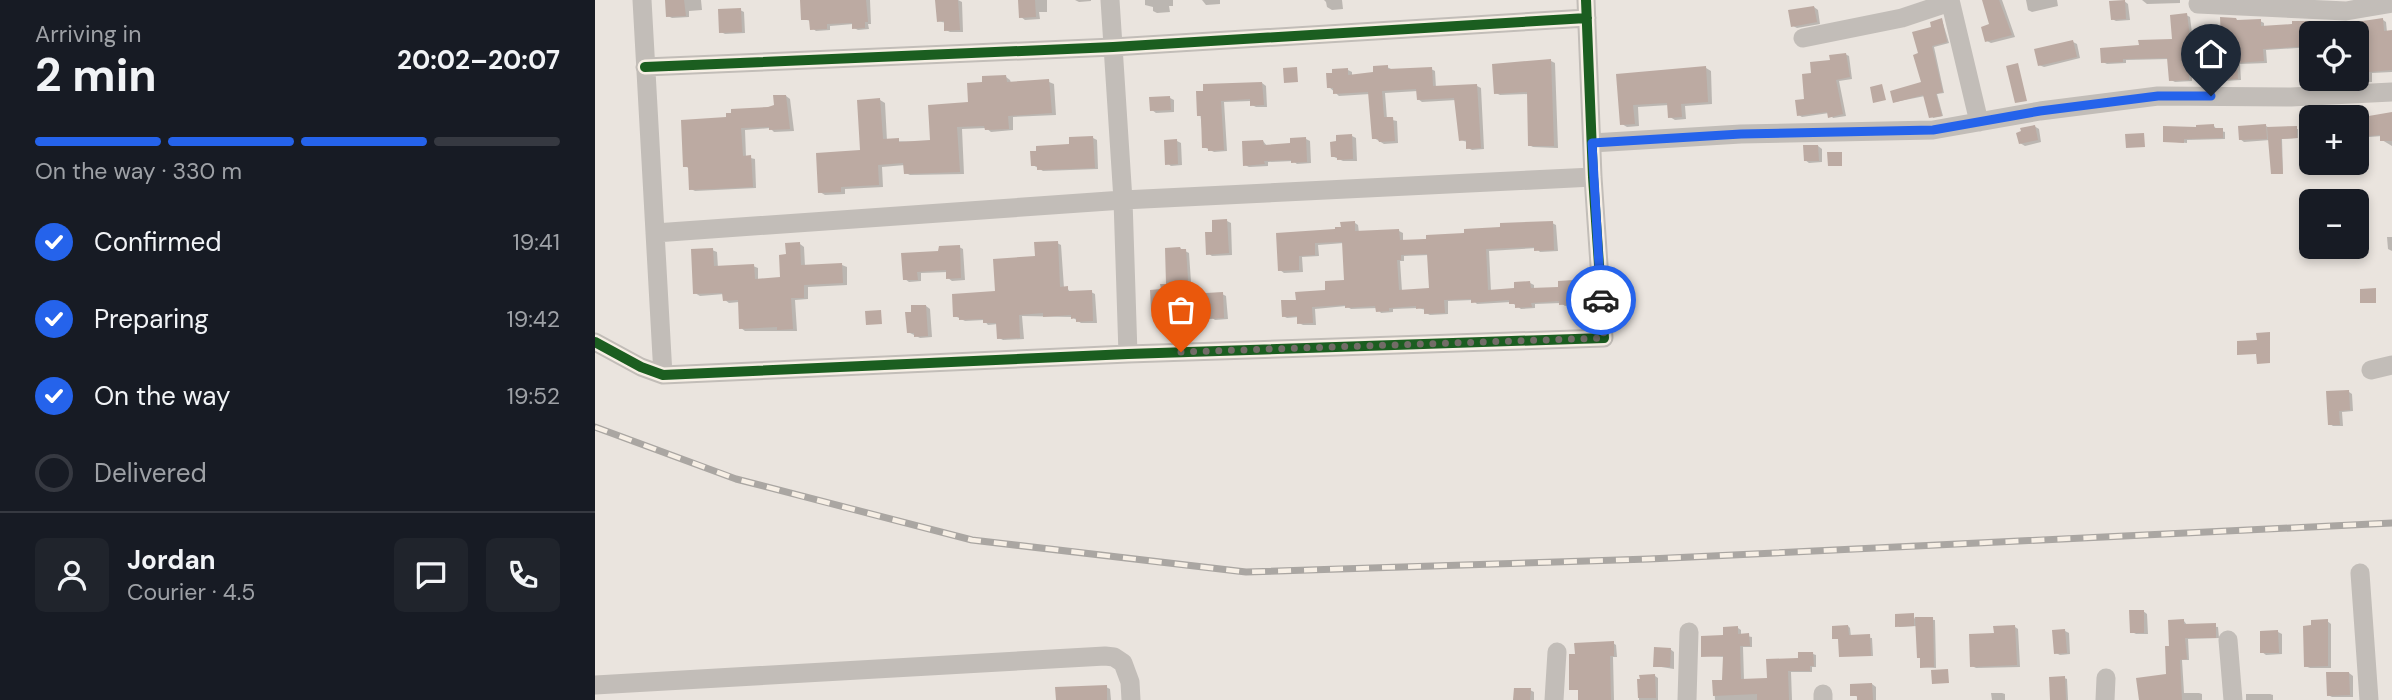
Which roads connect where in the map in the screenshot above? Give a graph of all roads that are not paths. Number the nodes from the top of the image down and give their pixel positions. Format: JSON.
{"nodes":[{"id":1,"x":642,"y":0,"type":"edge"},
{"id":2,"x":1110,"y":0,"type":"edge"},
{"id":3,"x":1950,"y":1,"type":"edge"},
{"id":4,"x":2392,"y":3,"type":"edge"},
{"id":5,"x":2198,"y":5,"type":"dead end"},
{"id":6,"x":1587,"y":9,"type":"edge"},
{"id":7,"x":1803,"y":38,"type":"dead end"},
{"id":8,"x":1113,"y":47,"type":"junction"},
{"id":9,"x":645,"y":67,"type":"junction"},
{"id":10,"x":2392,"y":92,"type":"edge"},
{"id":11,"x":1979,"y":122,"type":"junction"},
{"id":12,"x":1592,"y":143,"type":"junction"},
{"id":13,"x":1593,"y":177,"type":"junction"},
{"id":14,"x":1123,"y":200,"type":"junction"},
{"id":15,"x":655,"y":233,"type":"junction"},
{"id":16,"x":595,"y":342,"type":"edge"},
{"id":17,"x":1128,"y":354,"type":"junction"},
{"id":18,"x":2392,"y":365,"type":"edge"},
{"id":19,"x":2371,"y":370,"type":"dead end"},
{"id":20,"x":663,"y":375,"type":"junction"},
{"id":21,"x":2360,"y":573,"type":"dead end"},
{"id":22,"x":1689,"y":632,"type":"dead end"},
{"id":23,"x":2228,"y":640,"type":"dead end"},
{"id":24,"x":1556,"y":652,"type":"dead end"},
{"id":25,"x":2106,"y":678,"type":"dead end"},
{"id":26,"x":595,"y":685,"type":"edge"},
{"id":27,"x":1131,"y":700,"type":"edge"},
{"id":28,"x":1555,"y":700,"type":"edge"},
{"id":29,"x":1687,"y":700,"type":"edge"},
{"id":30,"x":2105,"y":700,"type":"edge"},
{"id":31,"x":2233,"y":700,"type":"edge"},
{"id":32,"x":2369,"y":700,"type":"edge"}],
"edges":[{"from":1,"to":9,"type":"street"},
{"from":2,"to":8,"type":"street"},
{"from":3,"to":7,"type":"street"},
{"from":3,"to":11,"type":"street"},
{"from":4,"to":5,"type":"street"},
{"from":6,"to":8,"type":"street"},
{"from":6,"to":12,"type":"street"},
{"from":8,"to":9,"type":"street"},
{"from":8,"to":14,"type":"street"},
{"from":9,"to":15,"type":"street"},
{"from":10,"to":11,"type":"street"},
{"from":11,"to":12,"type":"street"},
{"from":12,"to":13,"type":"street"},
{"from":13,"to":14,"type":"street"},
{"from":13,"to":17,"type":"street"},
{"from":14,"to":15,"type":"street"},
{"from":14,"to":17,"type":"street"},
{"from":15,"to":20,"type":"street"},
{"from":16,"to":20,"type":"street"},
{"from":17,"to":20,"type":"street"},
{"from":18,"to":19,"type":"street"},
{"from":21,"to":32,"type":"street"},
{"from":22,"to":29,"type":"street"},
{"from":23,"to":31,"type":"street"},
{"from":24,"to":28,"type":"street"},
{"from":25,"to":30,"type":"street"},
{"from":26,"to":27,"type":"street"}]}
